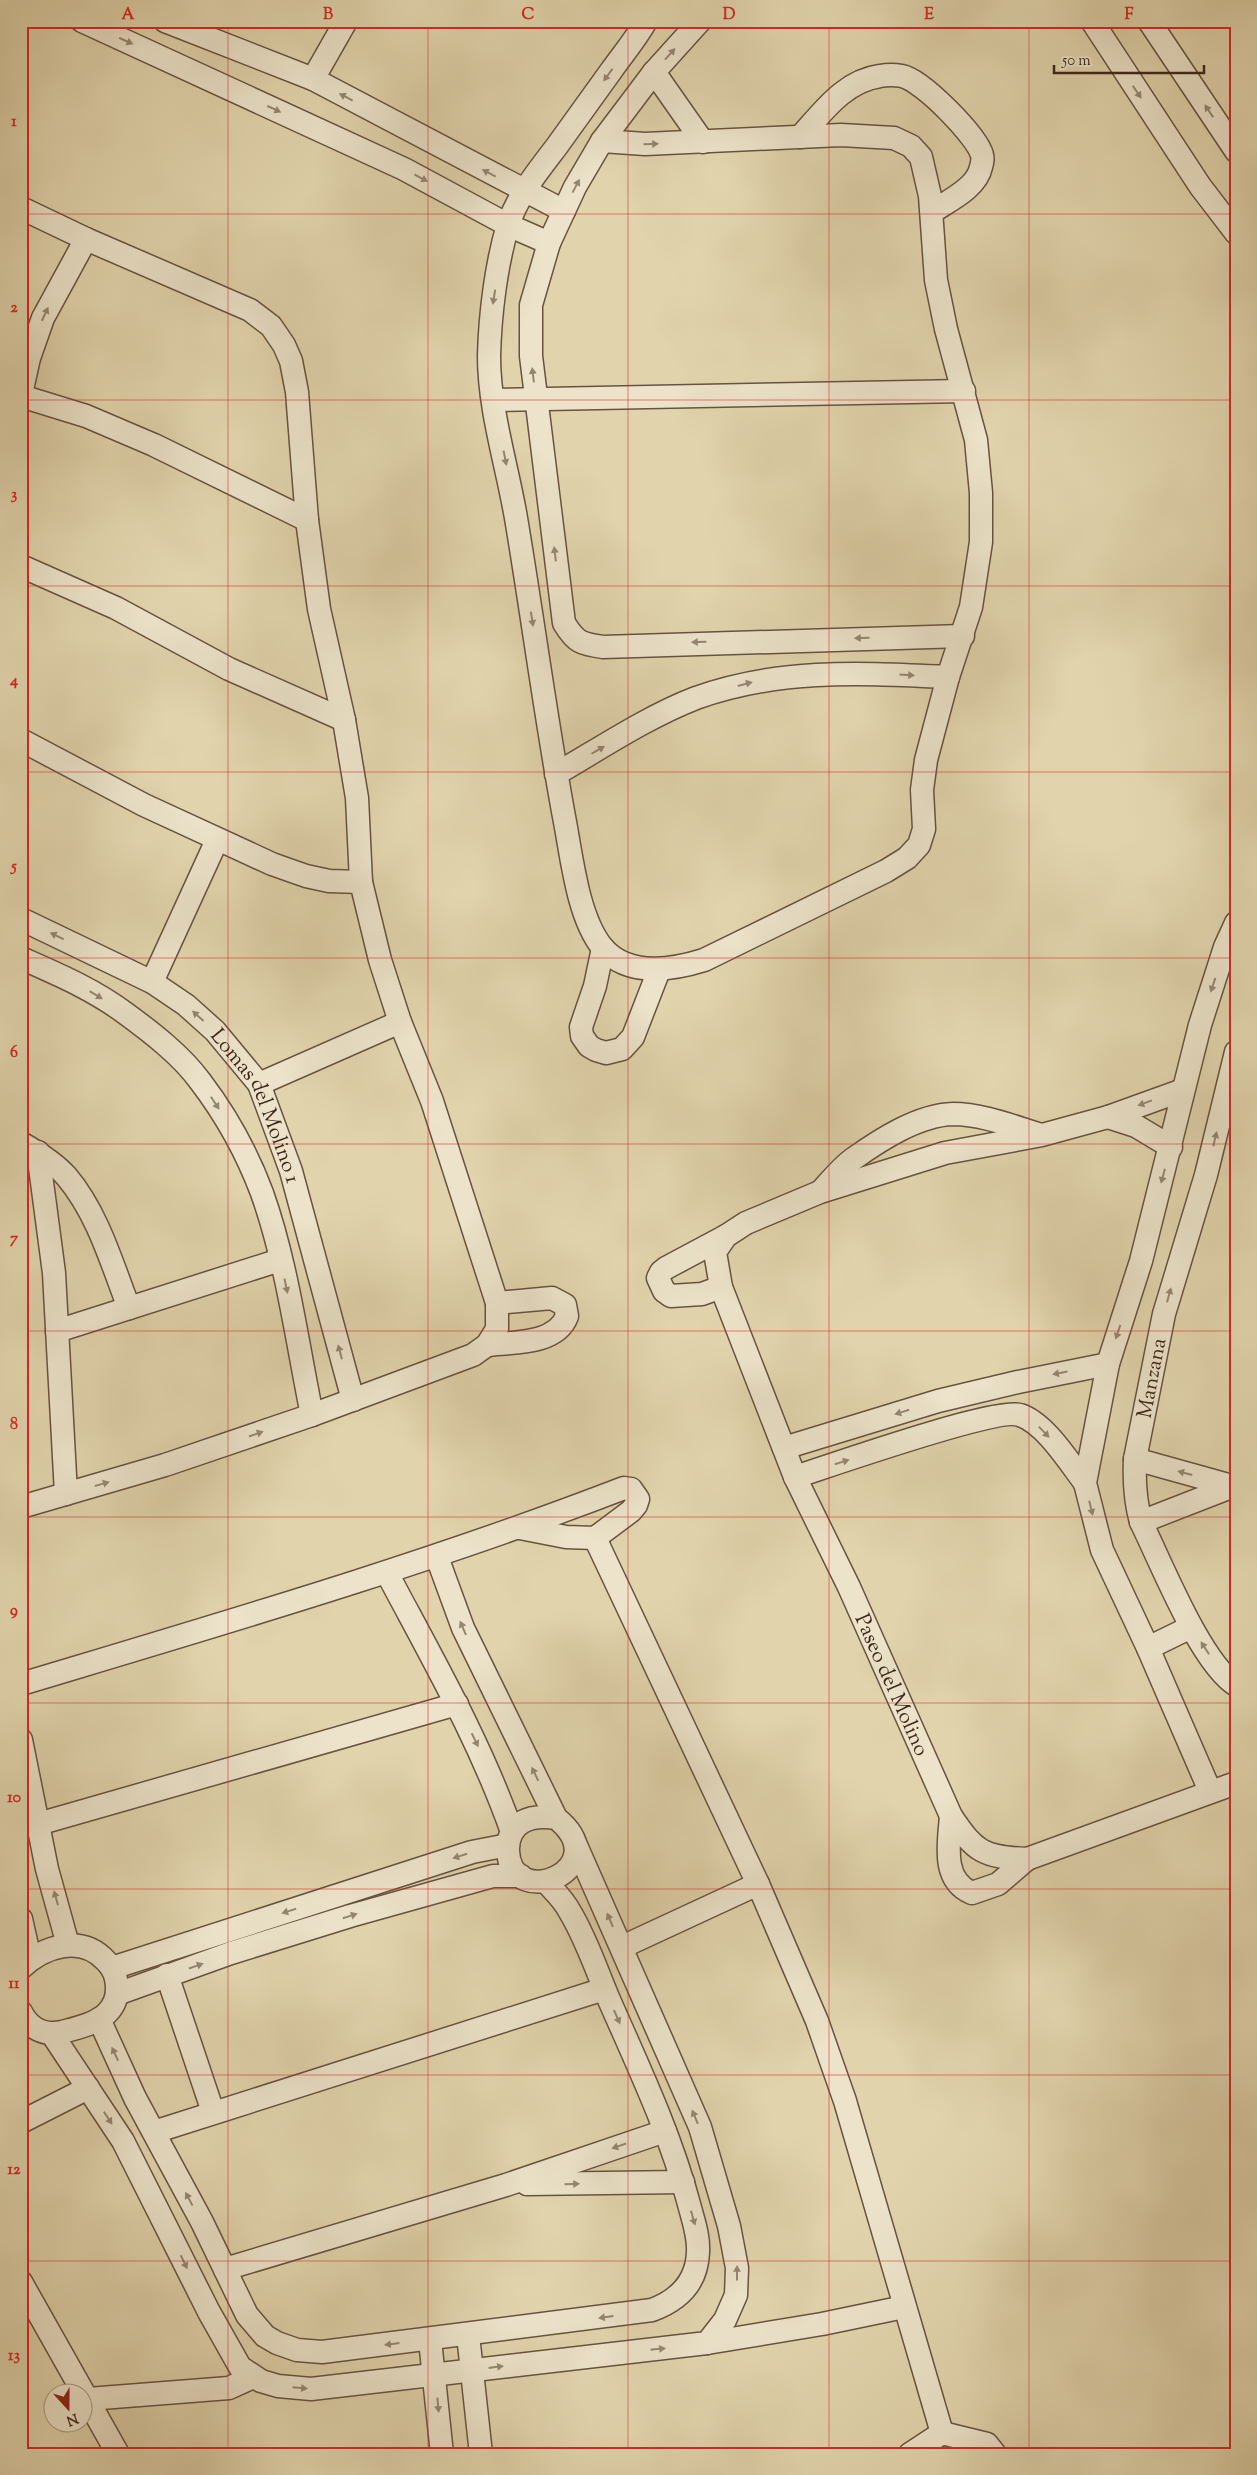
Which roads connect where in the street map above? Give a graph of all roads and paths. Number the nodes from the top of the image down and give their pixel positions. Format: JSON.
{"nodes":[{"id":1,"x":82,"y":21,"type":"edge"},
{"id":2,"x":164,"y":21,"type":"edge"},
{"id":3,"x":346,"y":21,"type":"edge"},
{"id":4,"x":646,"y":21,"type":"edge"},
{"id":5,"x":700,"y":21,"type":"edge"},
{"id":6,"x":1092,"y":21,"type":"edge"},
{"id":7,"x":1149,"y":21,"type":"edge"},
{"id":8,"x":654,"y":72,"type":"junction"},
{"id":9,"x":313,"y":79,"type":"junction"},
{"id":10,"x":800,"y":137,"type":"junction"},
{"id":11,"x":602,"y":141,"type":"junction"},
{"id":12,"x":703,"y":142,"type":"junction"},
{"id":13,"x":1236,"y":151,"type":"edge"},
{"id":14,"x":523,"y":191,"type":"junction"},
{"id":15,"x":21,"y":208,"type":"edge"},
{"id":16,"x":564,"y":211,"type":"junction"},
{"id":17,"x":932,"y":212,"type":"junction"},
{"id":18,"x":508,"y":225,"type":"junction"},
{"id":19,"x":1236,"y":233,"type":"edge"},
{"id":20,"x":86,"y":239,"type":"junction"},
{"id":21,"x":549,"y":243,"type":"junction"},
{"id":22,"x":964,"y":391,"type":"junction"},
{"id":23,"x":21,"y":395,"type":"edge"},
{"id":24,"x":494,"y":400,"type":"junction"},
{"id":25,"x":536,"y":400,"type":"junction"},
{"id":26,"x":307,"y":520,"type":"junction"},
{"id":27,"x":21,"y":566,"type":"edge"},
{"id":28,"x":963,"y":636,"type":"junction"},
{"id":29,"x":948,"y":677,"type":"junction"},
{"id":30,"x":344,"y":720,"type":"junction"},
{"id":31,"x":21,"y":740,"type":"edge"},
{"id":32,"x":556,"y":774,"type":"junction"},
{"id":33,"x":217,"y":840,"type":"junction"},
{"id":34,"x":361,"y":882,"type":"junction"},
{"id":35,"x":21,"y":919,"type":"edge"},
{"id":36,"x":1236,"y":923,"type":"edge"},
{"id":37,"x":603,"y":948,"type":"junction"},
{"id":38,"x":1230,"y":952,"type":"edge"},
{"id":39,"x":21,"y":958,"type":"edge"},
{"id":40,"x":659,"y":970,"type":"junction"},
{"id":41,"x":152,"y":982,"type":"junction"},
{"id":42,"x":400,"y":1022,"type":"junction"},
{"id":43,"x":1236,"y":1052,"type":"edge"},
{"id":44,"x":259,"y":1084,"type":"junction"},
{"id":45,"x":1183,"y":1090,"type":"junction"},
{"id":46,"x":1108,"y":1117,"type":"junction"},
{"id":47,"x":1042,"y":1134,"type":"junction"},
{"id":48,"x":29,"y":1147,"type":"edge"},
{"id":49,"x":1171,"y":1147,"type":"junction"},
{"id":50,"x":820,"y":1192,"type":"junction"},
{"id":51,"x":726,"y":1236,"type":"junction"},
{"id":52,"x":280,"y":1260,"type":"junction"},
{"id":53,"x":1141,"y":1261,"type":"junction"},
{"id":54,"x":1176,"y":1269,"type":"junction"},
{"id":55,"x":721,"y":1287,"type":"junction"},
{"id":56,"x":497,"y":1303,"type":"junction"},
{"id":57,"x":129,"y":1308,"type":"junction"},
{"id":58,"x":58,"y":1331,"type":"junction"},
{"id":59,"x":487,"y":1345,"type":"junction"},
{"id":60,"x":1108,"y":1364,"type":"junction"},
{"id":61,"x":1018,"y":1382,"type":"junction"},
{"id":62,"x":353,"y":1400,"type":"junction"},
{"id":63,"x":1018,"y":1414,"type":"junction"},
{"id":64,"x":312,"y":1415,"type":"junction"},
{"id":65,"x":784,"y":1448,"type":"junction"},
{"id":66,"x":1135,"y":1459,"type":"junction"},
{"id":67,"x":795,"y":1477,"type":"junction"},
{"id":68,"x":1085,"y":1483,"type":"junction"},
{"id":69,"x":1234,"y":1485,"type":"edge"},
{"id":70,"x":66,"y":1494,"type":"junction"},
{"id":71,"x":21,"y":1507,"type":"edge"},
{"id":72,"x":1141,"y":1522,"type":"junction"},
{"id":73,"x":520,"y":1528,"type":"junction"},
{"id":74,"x":595,"y":1538,"type":"junction"},
{"id":75,"x":437,"y":1557,"type":"junction"},
{"id":76,"x":387,"y":1573,"type":"junction"},
{"id":77,"x":1191,"y":1627,"type":"junction"},
{"id":78,"x":1148,"y":1648,"type":"junction"},
{"id":79,"x":21,"y":1684,"type":"edge"},
{"id":80,"x":1236,"y":1685,"type":"edge"},
{"id":81,"x":457,"y":1704,"type":"junction"},
{"id":82,"x":21,"y":1740,"type":"edge"},
{"id":83,"x":1236,"y":1783,"type":"edge"},
{"id":84,"x":1210,"y":1791,"type":"junction"},
{"id":85,"x":951,"y":1816,"type":"junction"},
{"id":86,"x":556,"y":1818,"type":"junction"},
{"id":87,"x":38,"y":1824,"type":"junction"},
{"id":88,"x":510,"y":1838,"type":"junction"},
{"id":89,"x":575,"y":1843,"type":"junction"},
{"id":90,"x":1027,"y":1859,"type":"junction"},
{"id":91,"x":521,"y":1876,"type":"junction"},
{"id":92,"x":546,"y":1882,"type":"junction"},
{"id":93,"x":758,"y":1884,"type":"junction"},
{"id":94,"x":21,"y":1919,"type":"edge"},
{"id":95,"x":68,"y":1945,"type":"junction"},
{"id":96,"x":622,"y":1947,"type":"junction"},
{"id":97,"x":26,"y":1964,"type":"edge"},
{"id":98,"x":112,"y":1968,"type":"junction"},
{"id":99,"x":167,"y":1976,"type":"junction"},
{"id":100,"x":604,"y":1989,"type":"junction"},
{"id":101,"x":117,"y":1994,"type":"junction"},
{"id":102,"x":23,"y":2018,"type":"edge"},
{"id":103,"x":99,"y":2019,"type":"junction"},
{"id":104,"x":52,"y":2034,"type":"junction"},
{"id":105,"x":88,"y":2088,"type":"junction"},
{"id":106,"x":213,"y":2112,"type":"junction"},
{"id":107,"x":21,"y":2122,"type":"edge"},
{"id":108,"x":665,"y":2131,"type":"junction"},
{"id":109,"x":154,"y":2132,"type":"junction"},
{"id":110,"x":683,"y":2182,"type":"junction"},
{"id":111,"x":506,"y":2185,"type":"junction"},
{"id":112,"x":225,"y":2270,"type":"junction"},
{"id":113,"x":21,"y":2282,"type":"edge"},
{"id":114,"x":238,"y":2300,"type":"junction"},
{"id":115,"x":904,"y":2307,"type":"junction"},
{"id":116,"x":209,"y":2312,"type":"junction"},
{"id":117,"x":468,"y":2335,"type":"junction"},
{"id":118,"x":430,"y":2340,"type":"junction"},
{"id":119,"x":706,"y":2343,"type":"junction"},
{"id":120,"x":471,"y":2370,"type":"junction"},
{"id":121,"x":435,"y":2374,"type":"junction"},
{"id":122,"x":253,"y":2377,"type":"junction"},
{"id":123,"x":78,"y":2382,"type":"edge"},
{"id":124,"x":92,"y":2399,"type":"edge"},
{"id":125,"x":92,"y":2406,"type":"edge"},
{"id":126,"x":942,"y":2432,"type":"junction"},
{"id":127,"x":118,"y":2454,"type":"edge"},
{"id":128,"x":442,"y":2454,"type":"edge"},
{"id":129,"x":481,"y":2454,"type":"edge"},
{"id":130,"x":910,"y":2454,"type":"edge"},
{"id":131,"x":995,"y":2454,"type":"edge"}],
"edges":[{"from":1,"to":18,"type":"street","one_way":true},
{"from":2,"to":9,"type":"street"},
{"from":3,"to":9,"type":"street"},
{"from":4,"to":14,"type":"street","one_way":true},
{"from":8,"to":5,"type":"street","one_way":true},
{"from":6,"to":19,"type":"street","one_way":true},
{"from":13,"to":7,"type":"street","one_way":true},
{"from":8,"to":11,"type":"street"},
{"from":8,"to":12,"type":"street"},
{"from":14,"to":9,"type":"street","one_way":true},
{"from":10,"to":12,"type":"street"},
{"from":10,"to":17,"type":"street"},
{"from":10,"to":17,"type":"street"},
{"from":11,"to":12,"type":"street","one_way":true},
{"from":16,"to":11,"type":"street","one_way":true},
{"from":14,"to":16,"type":"street"},
{"from":14,"to":18,"type":"street"},
{"from":15,"to":20,"type":"street"},
{"from":16,"to":21,"type":"street"},
{"from":17,"to":22,"type":"street"},
{"from":18,"to":21,"type":"street"},
{"from":18,"to":24,"type":"street","one_way":true},
{"from":23,"to":20,"type":"street","one_way":true},
{"from":20,"to":26,"type":"street"},
{"from":25,"to":21,"type":"street","one_way":true},
{"from":22,"to":25,"type":"street"},
{"from":22,"to":28,"type":"street"},
{"from":23,"to":26,"type":"street"},
{"from":24,"to":25,"type":"street"},
{"from":24,"to":32,"type":"street","one_way":true},
{"from":28,"to":25,"type":"street","one_way":true},
{"from":26,"to":30,"type":"street"},
{"from":27,"to":30,"type":"street"},
{"from":28,"to":29,"type":"street"},
{"from":32,"to":29,"type":"street","one_way":true},
{"from":29,"to":40,"type":"street"},
{"from":30,"to":34,"type":"street"},
{"from":31,"to":33,"type":"street"},
{"from":32,"to":37,"type":"street"},
{"from":33,"to":34,"type":"street"},
{"from":33,"to":41,"type":"street"},
{"from":34,"to":42,"type":"street"},
{"from":41,"to":35,"type":"street","name":"Lomas del Molino 1","one_way":true},
{"from":36,"to":38,"type":"street"},
{"from":37,"to":40,"type":"street"},
{"from":37,"to":40,"type":"street"},
{"from":38,"to":45,"type":"street","one_way":true},
{"from":39,"to":52,"type":"street","name":"Lomas del Molino 1","one_way":true},
{"from":44,"to":41,"type":"street","name":"Lomas del Molino 1","one_way":true},
{"from":42,"to":44,"type":"street"},
{"from":42,"to":56,"type":"street"},
{"from":54,"to":43,"type":"street","name":"Manzana","one_way":true},
{"from":62,"to":44,"type":"street","name":"Lomas del Molino 1","one_way":true},
{"from":45,"to":46,"type":"street","one_way":true},
{"from":45,"to":49,"type":"street"},
{"from":46,"to":47,"type":"street"},
{"from":46,"to":49,"type":"street"},
{"from":47,"to":50,"type":"street"},
{"from":47,"to":50,"type":"street"},
{"from":48,"to":57,"type":"street"},
{"from":48,"to":58,"type":"street"},
{"from":49,"to":53,"type":"street","one_way":true},
{"from":50,"to":51,"type":"street"},
{"from":51,"to":55,"type":"street","name":"Paseo del Molino"},
{"from":51,"to":55,"type":"street"},
{"from":52,"to":57,"type":"street"},
{"from":52,"to":64,"type":"street","name":"Lomas del Molino 1","one_way":true},
{"from":53,"to":54,"type":"street"},
{"from":53,"to":60,"type":"street","one_way":true},
{"from":66,"to":54,"type":"street","name":"Manzana","one_way":true},
{"from":55,"to":65,"type":"street","name":"Paseo del Molino"},
{"from":56,"to":59,"type":"street"},
{"from":56,"to":59,"type":"street"},
{"from":57,"to":58,"type":"street"},
{"from":58,"to":70,"type":"street"},
{"from":59,"to":62,"type":"street"},
{"from":60,"to":61,"type":"street","one_way":true},
{"from":60,"to":68,"type":"street"},
{"from":61,"to":63,"type":"street"},
{"from":61,"to":65,"type":"street","one_way":true},
{"from":62,"to":64,"type":"street"},
{"from":67,"to":63,"type":"street","one_way":true},
{"from":63,"to":68,"type":"street","one_way":true},
{"from":70,"to":64,"type":"street","one_way":true},
{"from":65,"to":67,"type":"street","name":"Paseo del Molino"},
{"from":69,"to":66,"type":"street","one_way":true},
{"from":66,"to":72,"type":"street","name":"Manzana"},
{"from":67,"to":85,"type":"street","name":"Paseo del Molino"},
{"from":68,"to":78,"type":"street","one_way":true},
{"from":69,"to":72,"type":"street"},
{"from":70,"to":71,"type":"street"},
{"from":72,"to":77,"type":"street","name":"Manzana"},
{"from":73,"to":74,"type":"street"},
{"from":73,"to":74,"type":"street"},
{"from":73,"to":75,"type":"street"},
{"from":74,"to":93,"type":"street"},
{"from":75,"to":76,"type":"street"},
{"from":86,"to":75,"type":"street","one_way":true},
{"from":76,"to":79,"type":"street"},
{"from":76,"to":81,"type":"street"},
{"from":77,"to":78,"type":"street"},
{"from":80,"to":77,"type":"street","name":"Manzana","one_way":true},
{"from":78,"to":84,"type":"street"},
{"from":81,"to":87,"type":"street"},
{"from":81,"to":88,"type":"street","one_way":true},
{"from":82,"to":87,"type":"street"},
{"from":83,"to":84,"type":"street","name":"Paseo del Molino"},
{"from":84,"to":90,"type":"street","name":"Paseo del Molino"},
{"from":85,"to":90,"type":"street","name":"Paseo del Molino"},
{"from":85,"to":90,"type":"street"},
{"from":86,"to":88,"type":"street"},
{"from":86,"to":89,"type":"street"},
{"from":95,"to":87,"type":"street","one_way":true},
{"from":88,"to":91,"type":"street"},
{"from":88,"to":98,"type":"street","one_way":true},
{"from":89,"to":92,"type":"street"},
{"from":96,"to":89,"type":"street","one_way":true},
{"from":91,"to":92,"type":"street"},
{"from":99,"to":91,"type":"street","one_way":true},
{"from":92,"to":100,"type":"street"},
{"from":93,"to":96,"type":"street"},
{"from":93,"to":115,"type":"street"},
{"from":94,"to":97,"type":"street"},
{"from":95,"to":97,"type":"street"},
{"from":95,"to":98,"type":"street"},
{"from":119,"to":96,"type":"street","one_way":true},
{"from":98,"to":101,"type":"street"},
{"from":99,"to":101,"type":"street"},
{"from":99,"to":106,"type":"street"},
{"from":100,"to":106,"type":"street"},
{"from":100,"to":108,"type":"street","one_way":true},
{"from":101,"to":103,"type":"street"},
{"from":102,"to":104,"type":"street"},
{"from":103,"to":104,"type":"street"},
{"from":109,"to":103,"type":"street","one_way":true},
{"from":104,"to":105,"type":"street"},
{"from":105,"to":107,"type":"street"},
{"from":105,"to":116,"type":"street","one_way":true},
{"from":106,"to":109,"type":"street"},
{"from":108,"to":110,"type":"street"},
{"from":108,"to":111,"type":"street","one_way":true},
{"from":112,"to":109,"type":"street","one_way":true},
{"from":111,"to":110,"type":"street","one_way":true},
{"from":110,"to":117,"type":"street","one_way":true},
{"from":111,"to":112,"type":"street"},
{"from":112,"to":114,"type":"street"},
{"from":113,"to":123,"type":"street"},
{"from":114,"to":116,"type":"street"},
{"from":118,"to":114,"type":"street","one_way":true},
{"from":115,"to":119,"type":"street"},
{"from":115,"to":126,"type":"street"},
{"from":116,"to":122,"type":"street"},
{"from":117,"to":118,"type":"street"},
{"from":117,"to":120,"type":"street"},
{"from":118,"to":121,"type":"street"},
{"from":120,"to":119,"type":"street","one_way":true},
{"from":120,"to":121,"type":"street"},
{"from":120,"to":129,"type":"street"},
{"from":122,"to":121,"type":"street","one_way":true},
{"from":121,"to":128,"type":"street","one_way":true},
{"from":122,"to":124,"type":"street"},
{"from":125,"to":127,"type":"street"},
{"from":126,"to":130,"type":"street"},
{"from":126,"to":131,"type":"street"}]}
